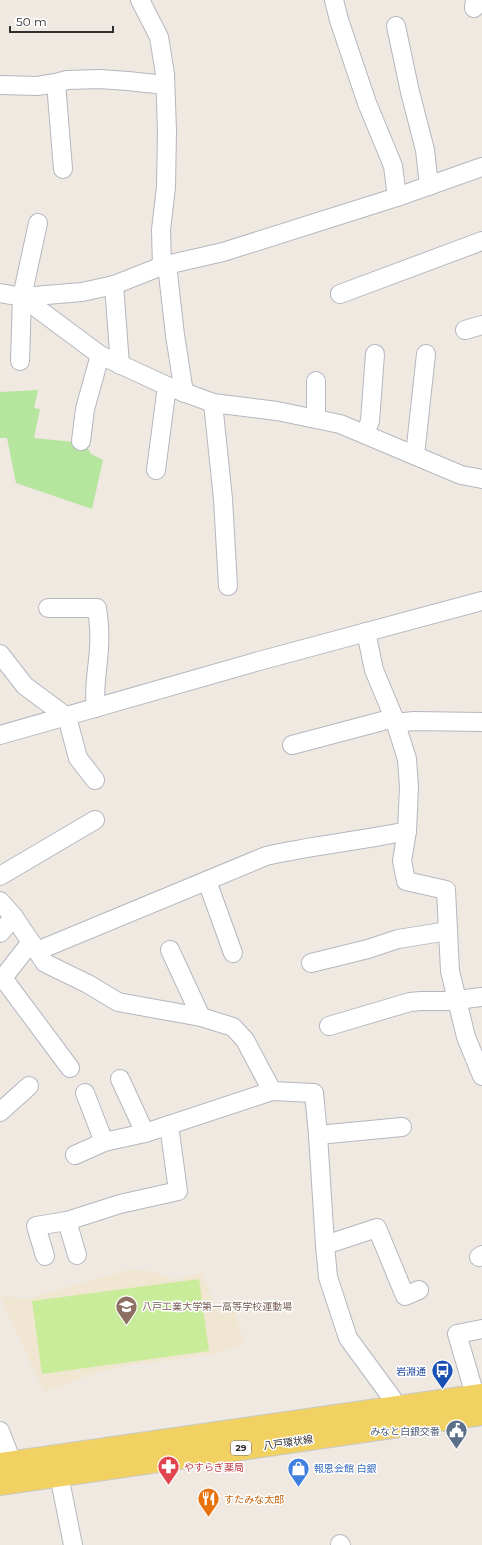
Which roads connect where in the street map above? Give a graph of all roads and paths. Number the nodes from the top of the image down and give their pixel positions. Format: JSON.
{"nodes":[{"id":1,"x":140,"y":0,"type":"edge"},
{"id":2,"x":334,"y":0,"type":"edge"},
{"id":3,"x":396,"y":26,"type":"dead end"},
{"id":4,"x":56,"y":83,"type":"junction"},
{"id":5,"x":165,"y":84,"type":"junction"},
{"id":6,"x":0,"y":85,"type":"edge"},
{"id":7,"x":482,"y":167,"type":"edge"},
{"id":8,"x":63,"y":169,"type":"dead end"},
{"id":9,"x":429,"y":186,"type":"junction"},
{"id":10,"x":397,"y":198,"type":"junction"},
{"id":11,"x":38,"y":223,"type":"dead end"},
{"id":12,"x":482,"y":241,"type":"edge"},
{"id":13,"x":165,"y":265,"type":"junction"},
{"id":14,"x":114,"y":286,"type":"junction"},
{"id":15,"x":0,"y":293,"type":"edge"},
{"id":16,"x":340,"y":294,"type":"dead end"},
{"id":17,"x":22,"y":297,"type":"junction"},
{"id":18,"x":375,"y":354,"type":"dead end"},
{"id":19,"x":426,"y":354,"type":"dead end"},
{"id":20,"x":100,"y":355,"type":"junction"},
{"id":21,"x":20,"y":361,"type":"dead end"},
{"id":22,"x":120,"y":365,"type":"junction"},
{"id":23,"x":316,"y":381,"type":"dead end"},
{"id":24,"x":167,"y":386,"type":"junction"},
{"id":25,"x":184,"y":393,"type":"junction"},
{"id":26,"x":212,"y":403,"type":"junction"},
{"id":27,"x":316,"y":418,"type":"junction"},
{"id":28,"x":366,"y":434,"type":"junction"},
{"id":29,"x":81,"y":442,"type":"dead end"},
{"id":30,"x":414,"y":455,"type":"junction"},
{"id":31,"x":156,"y":470,"type":"dead end"},
{"id":32,"x":482,"y":479,"type":"edge"},
{"id":33,"x":228,"y":586,"type":"dead end"},
{"id":34,"x":482,"y":601,"type":"edge"},
{"id":35,"x":48,"y":608,"type":"dead end"},
{"id":36,"x":366,"y":632,"type":"junction"},
{"id":37,"x":0,"y":654,"type":"edge"},
{"id":38,"x":96,"y":708,"type":"junction"},
{"id":39,"x":67,"y":717,"type":"junction"},
{"id":40,"x":395,"y":720,"type":"junction"},
{"id":41,"x":482,"y":722,"type":"edge"},
{"id":42,"x":0,"y":735,"type":"edge"},
{"id":43,"x":292,"y":745,"type":"dead end"},
{"id":44,"x":95,"y":780,"type":"dead end"},
{"id":45,"x":95,"y":820,"type":"dead end"},
{"id":46,"x":407,"y":831,"type":"junction"},
{"id":47,"x":0,"y":876,"type":"edge"},
{"id":48,"x":207,"y":881,"type":"junction"},
{"id":49,"x":0,"y":901,"type":"edge"},
{"id":50,"x":14,"y":917,"type":"junction"},
{"id":51,"x":448,"y":931,"type":"junction"},
{"id":52,"x":0,"y":933,"type":"edge"},
{"id":53,"x":34,"y":947,"type":"junction"},
{"id":54,"x":170,"y":950,"type":"dead end"},
{"id":55,"x":233,"y":953,"type":"dead end"},
{"id":56,"x":311,"y":963,"type":"dead end"},
{"id":57,"x":482,"y":997,"type":"edge"},
{"id":58,"x":456,"y":1000,"type":"junction"},
{"id":59,"x":201,"y":1017,"type":"junction"},
{"id":60,"x":329,"y":1026,"type":"dead end"},
{"id":61,"x":70,"y":1068,"type":"dead end"},
{"id":62,"x":482,"y":1076,"type":"edge"},
{"id":63,"x":120,"y":1079,"type":"dead end"},
{"id":64,"x":29,"y":1086,"type":"dead end"},
{"id":65,"x":272,"y":1091,"type":"junction"},
{"id":66,"x":85,"y":1093,"type":"dead end"},
{"id":67,"x":0,"y":1112,"type":"edge"},
{"id":68,"x":169,"y":1125,"type":"junction"},
{"id":69,"x":402,"y":1127,"type":"dead end"},
{"id":70,"x":144,"y":1133,"type":"junction"},
{"id":71,"x":318,"y":1135,"type":"junction"},
{"id":72,"x":104,"y":1142,"type":"junction"},
{"id":73,"x":75,"y":1155,"type":"dead end"},
{"id":74,"x":67,"y":1221,"type":"junction"},
{"id":75,"x":325,"y":1245,"type":"junction"},
{"id":76,"x":76,"y":1255,"type":"dead end"},
{"id":77,"x":45,"y":1256,"type":"dead end"},
{"id":78,"x":419,"y":1290,"type":"dead end"},
{"id":79,"x":482,"y":1328,"type":"edge"},
{"id":80,"x":480,"y":1401,"type":"edge"},
{"id":81,"x":396,"y":1416,"type":"junction"},
{"id":82,"x":0,"y":1431,"type":"edge"},
{"id":83,"x":6,"y":1463,"type":"edge"},
{"id":84,"x":59,"y":1475,"type":"junction"},
{"id":85,"x":0,"y":1484,"type":"edge"},
{"id":86,"x":74,"y":1545,"type":"edge"}],
"edges":[{"from":1,"to":5,"type":"street"},
{"from":2,"to":10,"type":"street"},
{"from":3,"to":9,"type":"street"},
{"from":4,"to":5,"type":"street"},
{"from":4,"to":6,"type":"street"},
{"from":4,"to":8,"type":"street"},
{"from":5,"to":13,"type":"street"},
{"from":7,"to":9,"type":"street"},
{"from":9,"to":10,"type":"street"},
{"from":10,"to":13,"type":"street"},
{"from":11,"to":17,"type":"street"},
{"from":12,"to":16,"type":"street"},
{"from":13,"to":14,"type":"street"},
{"from":13,"to":25,"type":"street"},
{"from":14,"to":17,"type":"street"},
{"from":14,"to":22,"type":"street"},
{"from":15,"to":17,"type":"street"},
{"from":17,"to":20,"type":"street"},
{"from":17,"to":21,"type":"street"},
{"from":18,"to":28,"type":"street"},
{"from":19,"to":30,"type":"street"},
{"from":20,"to":22,"type":"street"},
{"from":20,"to":29,"type":"street"},
{"from":22,"to":24,"type":"street"},
{"from":23,"to":27,"type":"street"},
{"from":24,"to":25,"type":"street"},
{"from":24,"to":31,"type":"street"},
{"from":25,"to":26,"type":"street"},
{"from":26,"to":27,"type":"street"},
{"from":26,"to":33,"type":"street"},
{"from":27,"to":28,"type":"street"},
{"from":28,"to":30,"type":"street"},
{"from":30,"to":32,"type":"street"},
{"from":34,"to":36,"type":"street"},
{"from":35,"to":38,"type":"street"},
{"from":36,"to":38,"type":"street"},
{"from":36,"to":40,"type":"street"},
{"from":37,"to":39,"type":"street"},
{"from":38,"to":39,"type":"street"},
{"from":39,"to":42,"type":"street"},
{"from":39,"to":44,"type":"street"},
{"from":40,"to":41,"type":"street"},
{"from":40,"to":43,"type":"street"},
{"from":40,"to":46,"type":"street"},
{"from":45,"to":47,"type":"street"},
{"from":46,"to":48,"type":"street"},
{"from":46,"to":51,"type":"street"},
{"from":48,"to":53,"type":"street"},
{"from":48,"to":55,"type":"street"},
{"from":49,"to":50,"type":"street"},
{"from":50,"to":52,"type":"street"},
{"from":50,"to":53,"type":"street"},
{"from":51,"to":56,"type":"street"},
{"from":51,"to":58,"type":"street"},
{"from":53,"to":59,"type":"street"},
{"from":53,"to":61,"type":"street"},
{"from":54,"to":59,"type":"street"},
{"from":57,"to":58,"type":"street"},
{"from":58,"to":60,"type":"street"},
{"from":58,"to":62,"type":"street"},
{"from":59,"to":65,"type":"street"},
{"from":63,"to":70,"type":"street"},
{"from":64,"to":67,"type":"street"},
{"from":65,"to":68,"type":"street"},
{"from":65,"to":71,"type":"street"},
{"from":66,"to":72,"type":"street"},
{"from":68,"to":70,"type":"street"},
{"from":68,"to":74,"type":"street"},
{"from":69,"to":71,"type":"street"},
{"from":70,"to":72,"type":"street"},
{"from":71,"to":75,"type":"street"},
{"from":72,"to":73,"type":"street"},
{"from":74,"to":76,"type":"street"},
{"from":74,"to":77,"type":"street"},
{"from":75,"to":78,"type":"street"},
{"from":75,"to":81,"type":"street"},
{"from":79,"to":80,"type":"street"},
{"from":80,"to":81,"type":"main road","name":"八戸環状線","number":"29"},
{"from":81,"to":83,"type":"main road","name":"八戸環状線","number":"29"},
{"from":81,"to":84,"type":"main road","name":"八戸環状線","number":"29"},
{"from":82,"to":83,"type":"street"},
{"from":84,"to":85,"type":"main road","name":"八戸環状線","number":"29"},
{"from":84,"to":86,"type":"street"}]}
